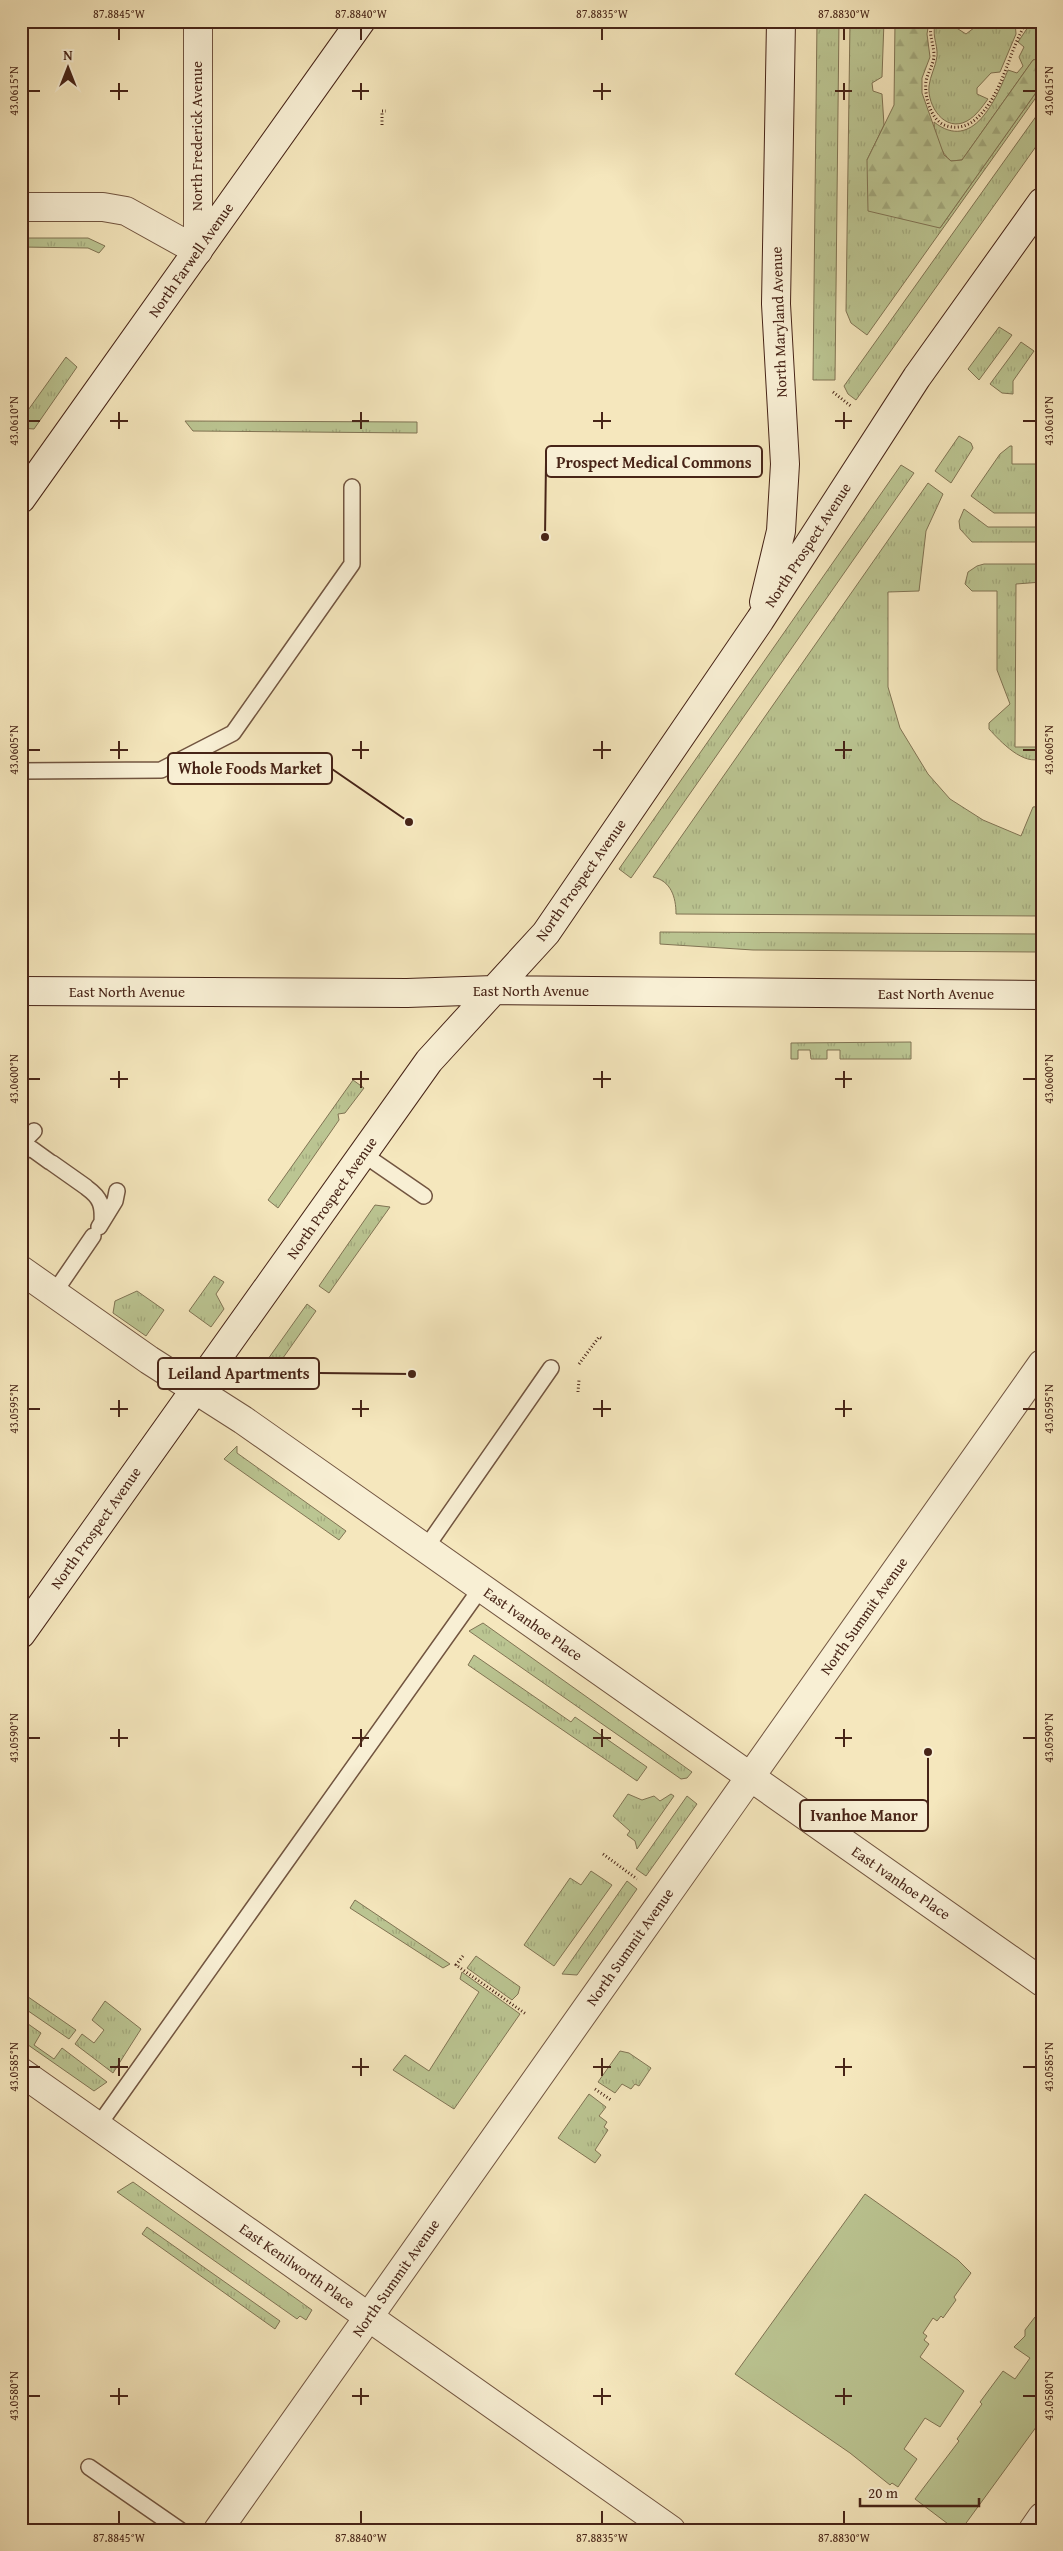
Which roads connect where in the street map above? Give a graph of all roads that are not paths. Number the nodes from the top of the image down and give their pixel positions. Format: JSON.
{"nodes":[{"id":1,"x":198,"y":21,"type":"edge"},
{"id":2,"x":361,"y":21,"type":"edge"},
{"id":3,"x":780,"y":21,"type":"edge"},
{"id":4,"x":1042,"y":202,"type":"edge"},
{"id":5,"x":21,"y":207,"type":"edge"},
{"id":6,"x":198,"y":251,"type":"junction"},
{"id":7,"x":352,"y":487,"type":"dead end"},
{"id":8,"x":21,"y":499,"type":"edge"},
{"id":9,"x":760,"y":620,"type":"junction"},
{"id":10,"x":21,"y":771,"type":"edge"},
{"id":11,"x":494,"y":990,"type":"junction"},
{"id":12,"x":21,"y":991,"type":"edge"},
{"id":13,"x":1042,"y":995,"type":"edge"},
{"id":14,"x":34,"y":1131,"type":"dead end"},
{"id":15,"x":21,"y":1144,"type":"edge"},
{"id":16,"x":21,"y":1150,"type":"edge"},
{"id":17,"x":363,"y":1154,"type":"junction"},
{"id":18,"x":117,"y":1190,"type":"dead end"},
{"id":19,"x":424,"y":1196,"type":"dead end"},
{"id":20,"x":98,"y":1228,"type":"junction"},
{"id":21,"x":21,"y":1270,"type":"edge"},
{"id":22,"x":54,"y":1293,"type":"junction"},
{"id":23,"x":1042,"y":1364,"type":"edge"},
{"id":24,"x":551,"y":1368,"type":"dead end"},
{"id":25,"x":195,"y":1389,"type":"junction"},
{"id":26,"x":425,"y":1549,"type":"junction"},
{"id":27,"x":481,"y":1588,"type":"junction"},
{"id":28,"x":21,"y":1634,"type":"edge"},
{"id":29,"x":750,"y":1777,"type":"junction"},
{"id":30,"x":1042,"y":1982,"type":"edge"},
{"id":31,"x":21,"y":2072,"type":"edge"},
{"id":32,"x":98,"y":2126,"type":"junction"},
{"id":33,"x":368,"y":2316,"type":"junction"},
{"id":34,"x":89,"y":2468,"type":"dead end"},
{"id":35,"x":1042,"y":2517,"type":"edge"},
{"id":36,"x":180,"y":2530,"type":"edge"},
{"id":37,"x":218,"y":2530,"type":"edge"},
{"id":38,"x":671,"y":2530,"type":"edge"},
{"id":39,"x":1033,"y":2530,"type":"edge"}],
"edges":[{"from":1,"to":6,"type":"street","name":"North Frederick Avenue"},
{"from":2,"to":6,"type":"street","name":"North Farwell Avenue"},
{"from":3,"to":9,"type":"street","name":"North Maryland Avenue"},
{"from":4,"to":9,"type":"street","name":"North Prospect Avenue"},
{"from":5,"to":6,"type":"street"},
{"from":6,"to":8,"type":"street","name":"North Farwell Avenue"},
{"from":7,"to":10,"type":"lane"},
{"from":9,"to":11,"type":"street","name":"North Prospect Avenue"},
{"from":11,"to":12,"type":"street","name":"East North Avenue"},
{"from":11,"to":13,"type":"street","name":"East North Avenue"},
{"from":11,"to":17,"type":"street","name":"North Prospect Avenue"},
{"from":14,"to":15,"type":"lane"},
{"from":16,"to":20,"type":"lane"},
{"from":17,"to":19,"type":"lane"},
{"from":17,"to":25,"type":"street","name":"North Prospect Avenue"},
{"from":18,"to":20,"type":"lane"},
{"from":20,"to":22,"type":"lane"},
{"from":21,"to":22,"type":"street","name":"East Ivanhoe Place"},
{"from":22,"to":25,"type":"street","name":"East Ivanhoe Place"},
{"from":23,"to":29,"type":"street","name":"North Summit Avenue"},
{"from":24,"to":26,"type":"lane"},
{"from":25,"to":26,"type":"street","name":"East Ivanhoe Place"},
{"from":25,"to":28,"type":"street","name":"North Prospect Avenue"},
{"from":26,"to":27,"type":"street","name":"East Ivanhoe Place"},
{"from":27,"to":29,"type":"street","name":"East Ivanhoe Place"},
{"from":27,"to":32,"type":"lane"},
{"from":29,"to":30,"type":"street","name":"East Ivanhoe Place"},
{"from":29,"to":33,"type":"street","name":"North Summit Avenue"},
{"from":31,"to":32,"type":"street","name":"East Kenilworth Place"},
{"from":32,"to":33,"type":"street","name":"East Kenilworth Place"},
{"from":33,"to":37,"type":"street","name":"North Summit Avenue"},
{"from":33,"to":38,"type":"street","name":"East Kenilworth Place"},
{"from":34,"to":36,"type":"lane"},
{"from":35,"to":39,"type":"street"}]}
